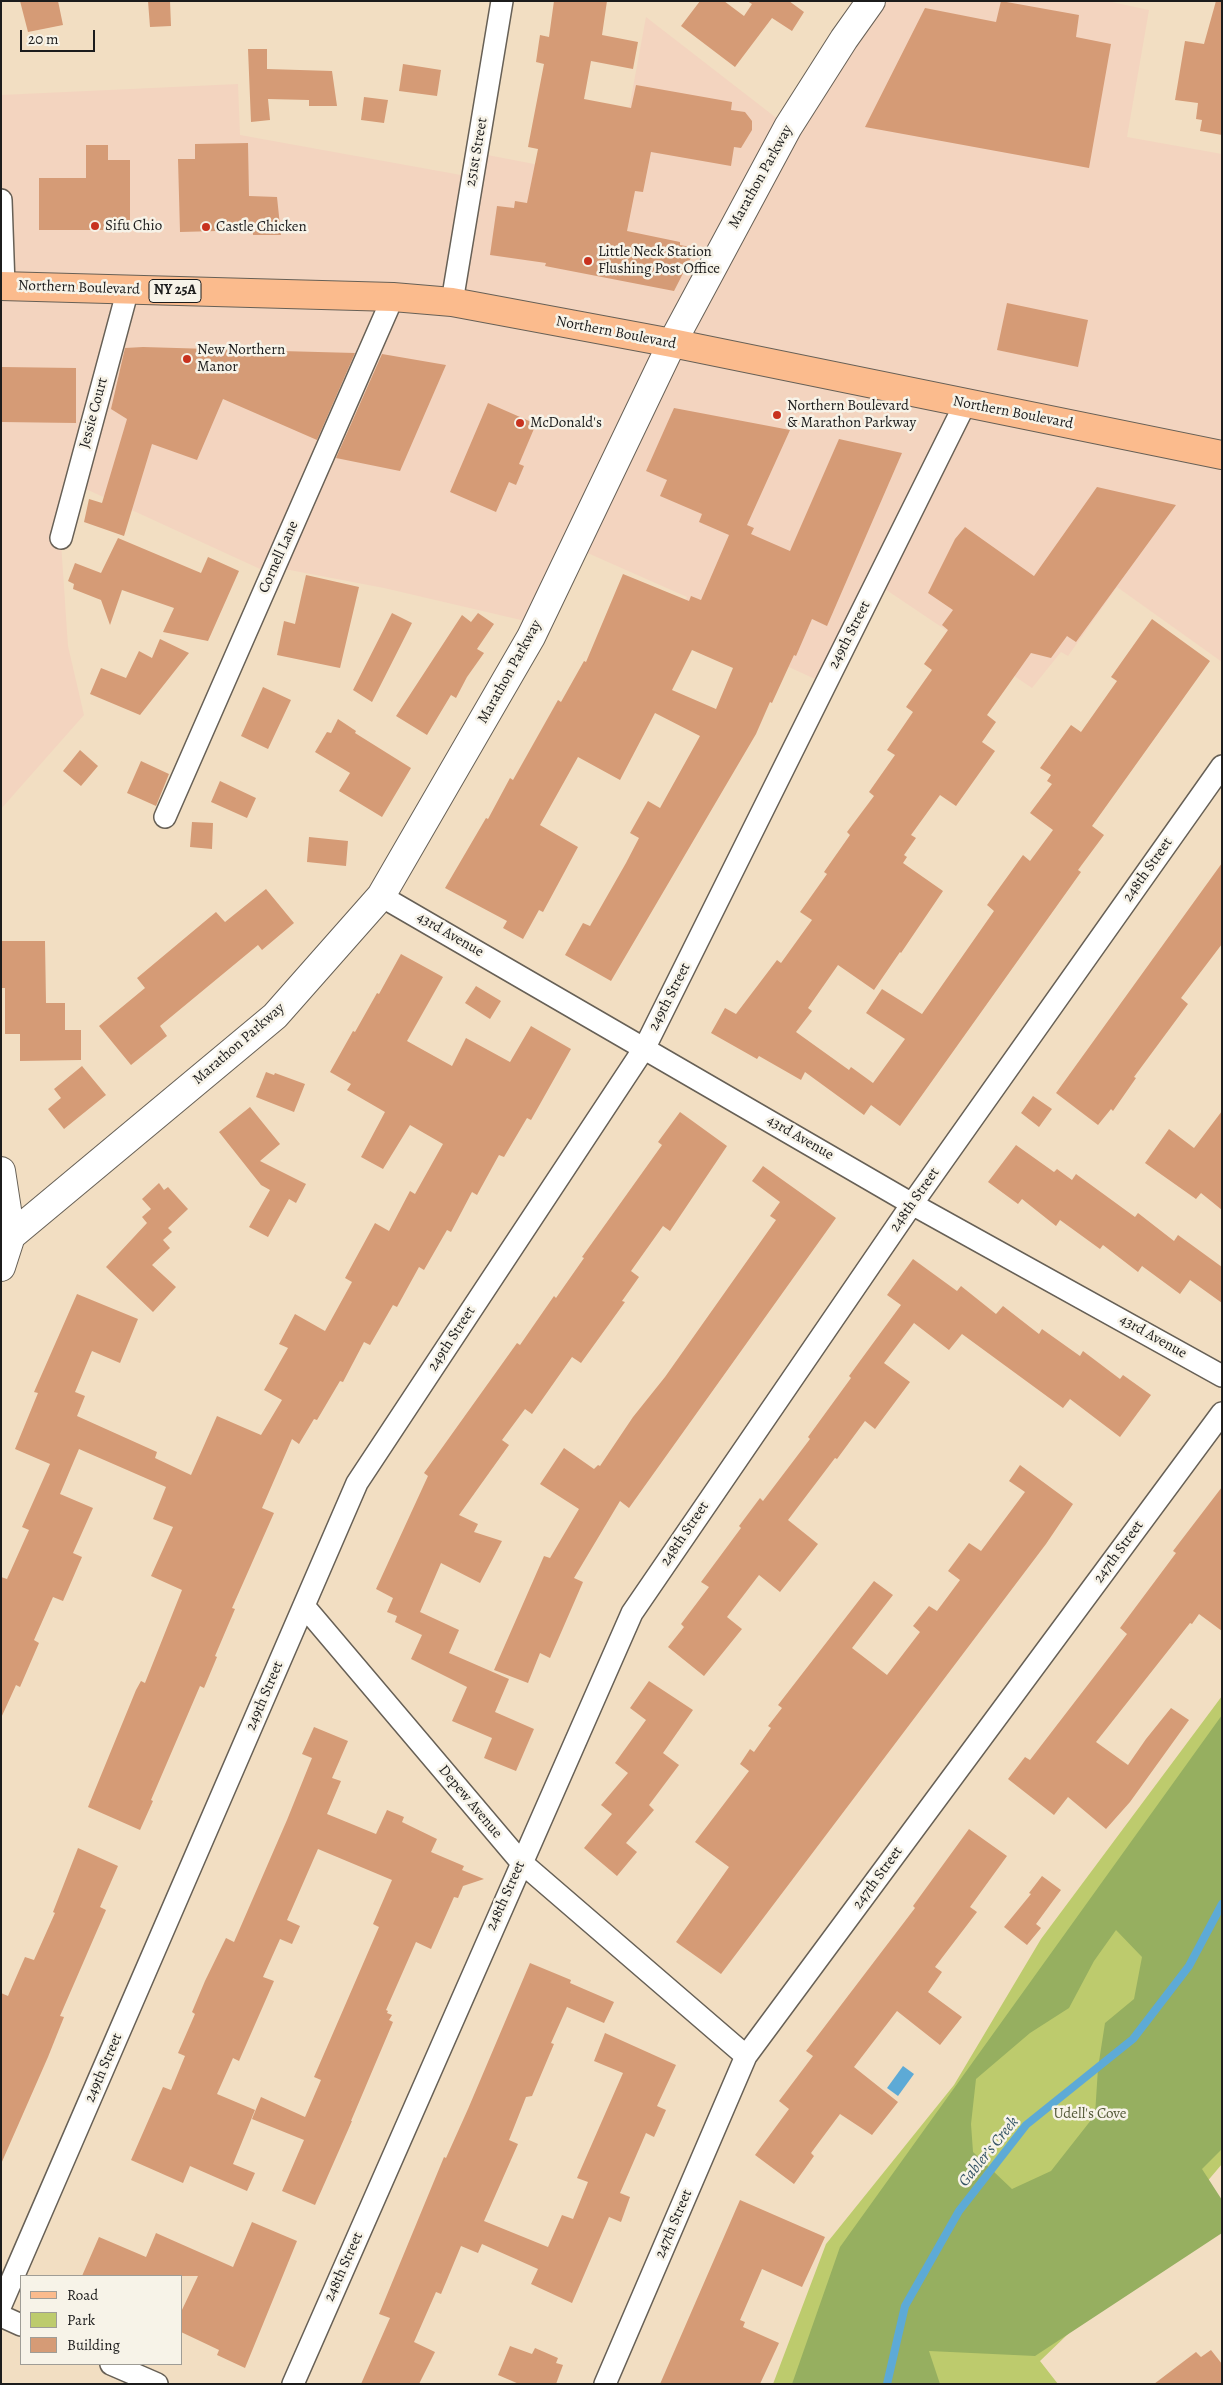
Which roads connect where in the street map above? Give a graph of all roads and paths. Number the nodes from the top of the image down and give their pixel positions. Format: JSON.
{"nodes":[{"id":1,"x":502,"y":1,"type":"edge"},
{"id":2,"x":871,"y":1,"type":"edge"},
{"id":3,"x":1,"y":200,"type":"edge"},
{"id":4,"x":2,"y":286,"type":"edge"},
{"id":5,"x":128,"y":289,"type":"junction"},
{"id":6,"x":393,"y":297,"type":"junction"},
{"id":7,"x":452,"y":302,"type":"junction"},
{"id":8,"x":672,"y":342,"type":"junction"},
{"id":9,"x":965,"y":404,"type":"junction"},
{"id":10,"x":1222,"y":455,"type":"edge"},
{"id":11,"x":61,"y":538,"type":"dead end"},
{"id":12,"x":1222,"y":766,"type":"edge"},
{"id":13,"x":165,"y":817,"type":"dead end"},
{"id":14,"x":381,"y":896,"type":"junction"},
{"id":15,"x":645,"y":1047,"type":"junction"},
{"id":16,"x":1,"y":1171,"type":"edge"},
{"id":17,"x":912,"y":1204,"type":"junction"},
{"id":18,"x":11,"y":1236,"type":"junction"},
{"id":19,"x":1,"y":1267,"type":"edge"},
{"id":20,"x":1222,"y":1376,"type":"edge"},
{"id":21,"x":1222,"y":1413,"type":"edge"},
{"id":22,"x":304,"y":1606,"type":"junction"},
{"id":23,"x":521,"y":1862,"type":"junction"},
{"id":24,"x":746,"y":2056,"type":"junction"},
{"id":25,"x":1,"y":2305,"type":"edge"},
{"id":26,"x":1,"y":2316,"type":"edge"},
{"id":27,"x":20,"y":2325,"type":"edge"},
{"id":28,"x":113,"y":2365,"type":"edge"},
{"id":29,"x":157,"y":2384,"type":"edge"},
{"id":30,"x":294,"y":2384,"type":"edge"},
{"id":31,"x":605,"y":2384,"type":"edge"}],
"edges":[{"from":1,"to":7,"type":"street","name":"251st Street"},
{"from":2,"to":8,"type":"street","name":"Marathon Parkway"},
{"from":3,"to":4,"type":"street"},
{"from":4,"to":5,"type":"main road","name":"Northern Boulevard","number":"NY 25A"},
{"from":5,"to":6,"type":"main road","name":"Northern Boulevard","number":"NY 25A"},
{"from":5,"to":11,"type":"street","name":"Jessie Court"},
{"from":6,"to":7,"type":"main road","name":"Northern Boulevard","number":"NY 25A"},
{"from":6,"to":13,"type":"street","name":"Cornell Lane"},
{"from":7,"to":8,"type":"main road","name":"Northern Boulevard"},
{"from":8,"to":9,"type":"main road","name":"Northern Boulevard"},
{"from":8,"to":14,"type":"street","name":"Marathon Parkway"},
{"from":9,"to":10,"type":"main road","name":"Northern Boulevard"},
{"from":9,"to":15,"type":"street","name":"249th Street"},
{"from":12,"to":17,"type":"street","name":"248th Street"},
{"from":14,"to":15,"type":"street","name":"43rd Avenue"},
{"from":14,"to":18,"type":"street","name":"Marathon Parkway"},
{"from":15,"to":17,"type":"street","name":"43rd Avenue"},
{"from":15,"to":22,"type":"street","name":"249th Street"},
{"from":16,"to":18,"type":"street"},
{"from":17,"to":20,"type":"street","name":"43rd Avenue"},
{"from":17,"to":23,"type":"street","name":"248th Street"},
{"from":18,"to":19,"type":"street"},
{"from":21,"to":24,"type":"street","name":"247th Street"},
{"from":22,"to":23,"type":"street","name":"Depew Avenue"},
{"from":22,"to":25,"type":"street","name":"249th Street"},
{"from":23,"to":24,"type":"street","name":"Depew Avenue"},
{"from":23,"to":30,"type":"street","name":"248th Street"},
{"from":24,"to":31,"type":"street","name":"247th Street"},
{"from":26,"to":27,"type":"street"},
{"from":28,"to":29,"type":"street"}]}
